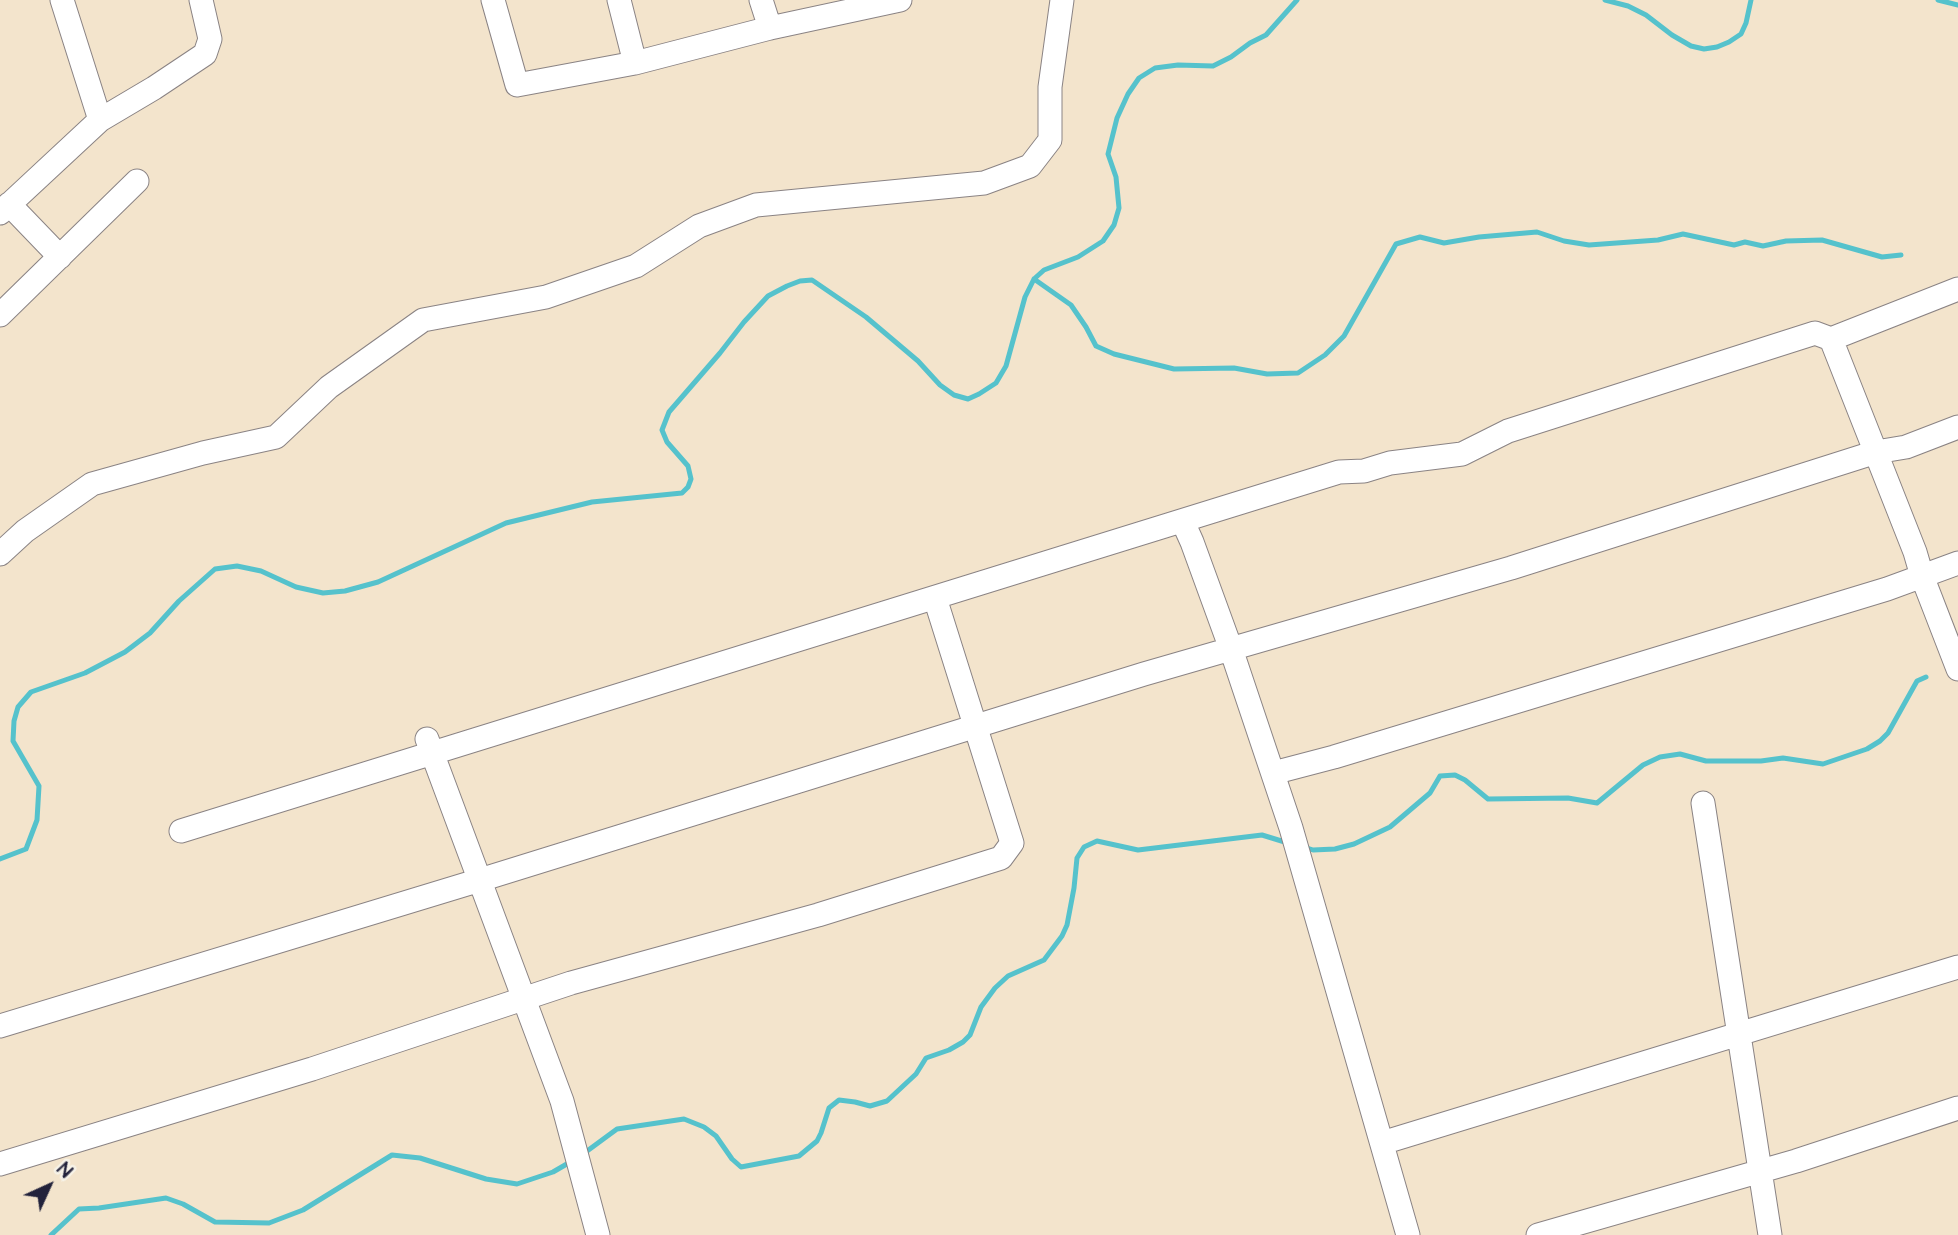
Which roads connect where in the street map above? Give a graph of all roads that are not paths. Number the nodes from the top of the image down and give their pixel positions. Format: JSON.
{"nodes":[{"id":1,"x":62,"y":0,"type":"edge"},
{"id":2,"x":201,"y":0,"type":"edge"},
{"id":3,"x":493,"y":0,"type":"edge"},
{"id":4,"x":619,"y":0,"type":"edge"},
{"id":5,"x":761,"y":0,"type":"edge"},
{"id":6,"x":900,"y":0,"type":"edge"},
{"id":7,"x":1062,"y":0,"type":"edge"},
{"id":8,"x":770,"y":28,"type":"junction"},
{"id":9,"x":635,"y":63,"type":"junction"},
{"id":10,"x":100,"y":120,"type":"junction"},
{"id":11,"x":137,"y":181,"type":"dead end"},
{"id":12,"x":2,"y":211,"type":"edge"},
{"id":13,"x":60,"y":257,"type":"junction"},
{"id":14,"x":1958,"y":289,"type":"edge"},
{"id":15,"x":0,"y":315,"type":"edge"},
{"id":16,"x":1831,"y":339,"type":"junction"},
{"id":17,"x":1958,"y":427,"type":"edge"},
{"id":18,"x":1876,"y":452,"type":"junction"},
{"id":19,"x":1183,"y":522,"type":"junction"},
{"id":20,"x":0,"y":554,"type":"edge"},
{"id":21,"x":1958,"y":563,"type":"edge"},
{"id":22,"x":1922,"y":576,"type":"junction"},
{"id":23,"x":935,"y":598,"type":"junction"},
{"id":24,"x":1230,"y":649,"type":"junction"},
{"id":25,"x":1958,"y":669,"type":"edge"},
{"id":26,"x":975,"y":727,"type":"junction"},
{"id":27,"x":430,"y":746,"type":"junction"},
{"id":28,"x":1273,"y":773,"type":"junction"},
{"id":29,"x":1703,"y":803,"type":"dead end"},
{"id":30,"x":181,"y":831,"type":"dead end"},
{"id":31,"x":480,"y":880,"type":"junction"},
{"id":32,"x":1958,"y":967,"type":"edge"},
{"id":33,"x":524,"y":999,"type":"junction"},
{"id":34,"x":0,"y":1027,"type":"edge"},
{"id":35,"x":1739,"y":1033,"type":"junction"},
{"id":36,"x":1958,"y":1108,"type":"edge"},
{"id":37,"x":1382,"y":1143,"type":"junction"},
{"id":38,"x":0,"y":1164,"type":"edge"},
{"id":39,"x":1761,"y":1171,"type":"junction"},
{"id":40,"x":598,"y":1235,"type":"edge"},
{"id":41,"x":1408,"y":1235,"type":"edge"},
{"id":42,"x":1538,"y":1235,"type":"edge"},
{"id":43,"x":1770,"y":1235,"type":"edge"}],
"edges":[{"from":1,"to":10,"type":"street"},
{"from":2,"to":10,"type":"street"},
{"from":3,"to":9,"type":"street"},
{"from":4,"to":9,"type":"street"},
{"from":5,"to":8,"type":"street"},
{"from":6,"to":8,"type":"street"},
{"from":7,"to":20,"type":"street"},
{"from":8,"to":9,"type":"street"},
{"from":10,"to":12,"type":"street"},
{"from":11,"to":13,"type":"street"},
{"from":12,"to":13,"type":"street"},
{"from":13,"to":15,"type":"street"},
{"from":14,"to":16,"type":"street"},
{"from":16,"to":18,"type":"street"},
{"from":16,"to":19,"type":"street"},
{"from":17,"to":18,"type":"street"},
{"from":18,"to":22,"type":"street"},
{"from":18,"to":24,"type":"street"},
{"from":19,"to":23,"type":"street"},
{"from":19,"to":24,"type":"street"},
{"from":21,"to":22,"type":"street"},
{"from":22,"to":25,"type":"street"},
{"from":22,"to":28,"type":"street"},
{"from":23,"to":26,"type":"street"},
{"from":23,"to":27,"type":"street"},
{"from":24,"to":26,"type":"street"},
{"from":24,"to":28,"type":"street"},
{"from":26,"to":31,"type":"street"},
{"from":26,"to":33,"type":"street"},
{"from":27,"to":30,"type":"street"},
{"from":27,"to":31,"type":"street"},
{"from":28,"to":37,"type":"street"},
{"from":29,"to":35,"type":"street"},
{"from":31,"to":33,"type":"street"},
{"from":31,"to":34,"type":"street"},
{"from":32,"to":35,"type":"street"},
{"from":33,"to":38,"type":"street"},
{"from":33,"to":40,"type":"street"},
{"from":35,"to":37,"type":"street"},
{"from":35,"to":39,"type":"street"},
{"from":36,"to":39,"type":"street"},
{"from":37,"to":41,"type":"street"},
{"from":39,"to":42,"type":"street"},
{"from":39,"to":43,"type":"street"}]}
